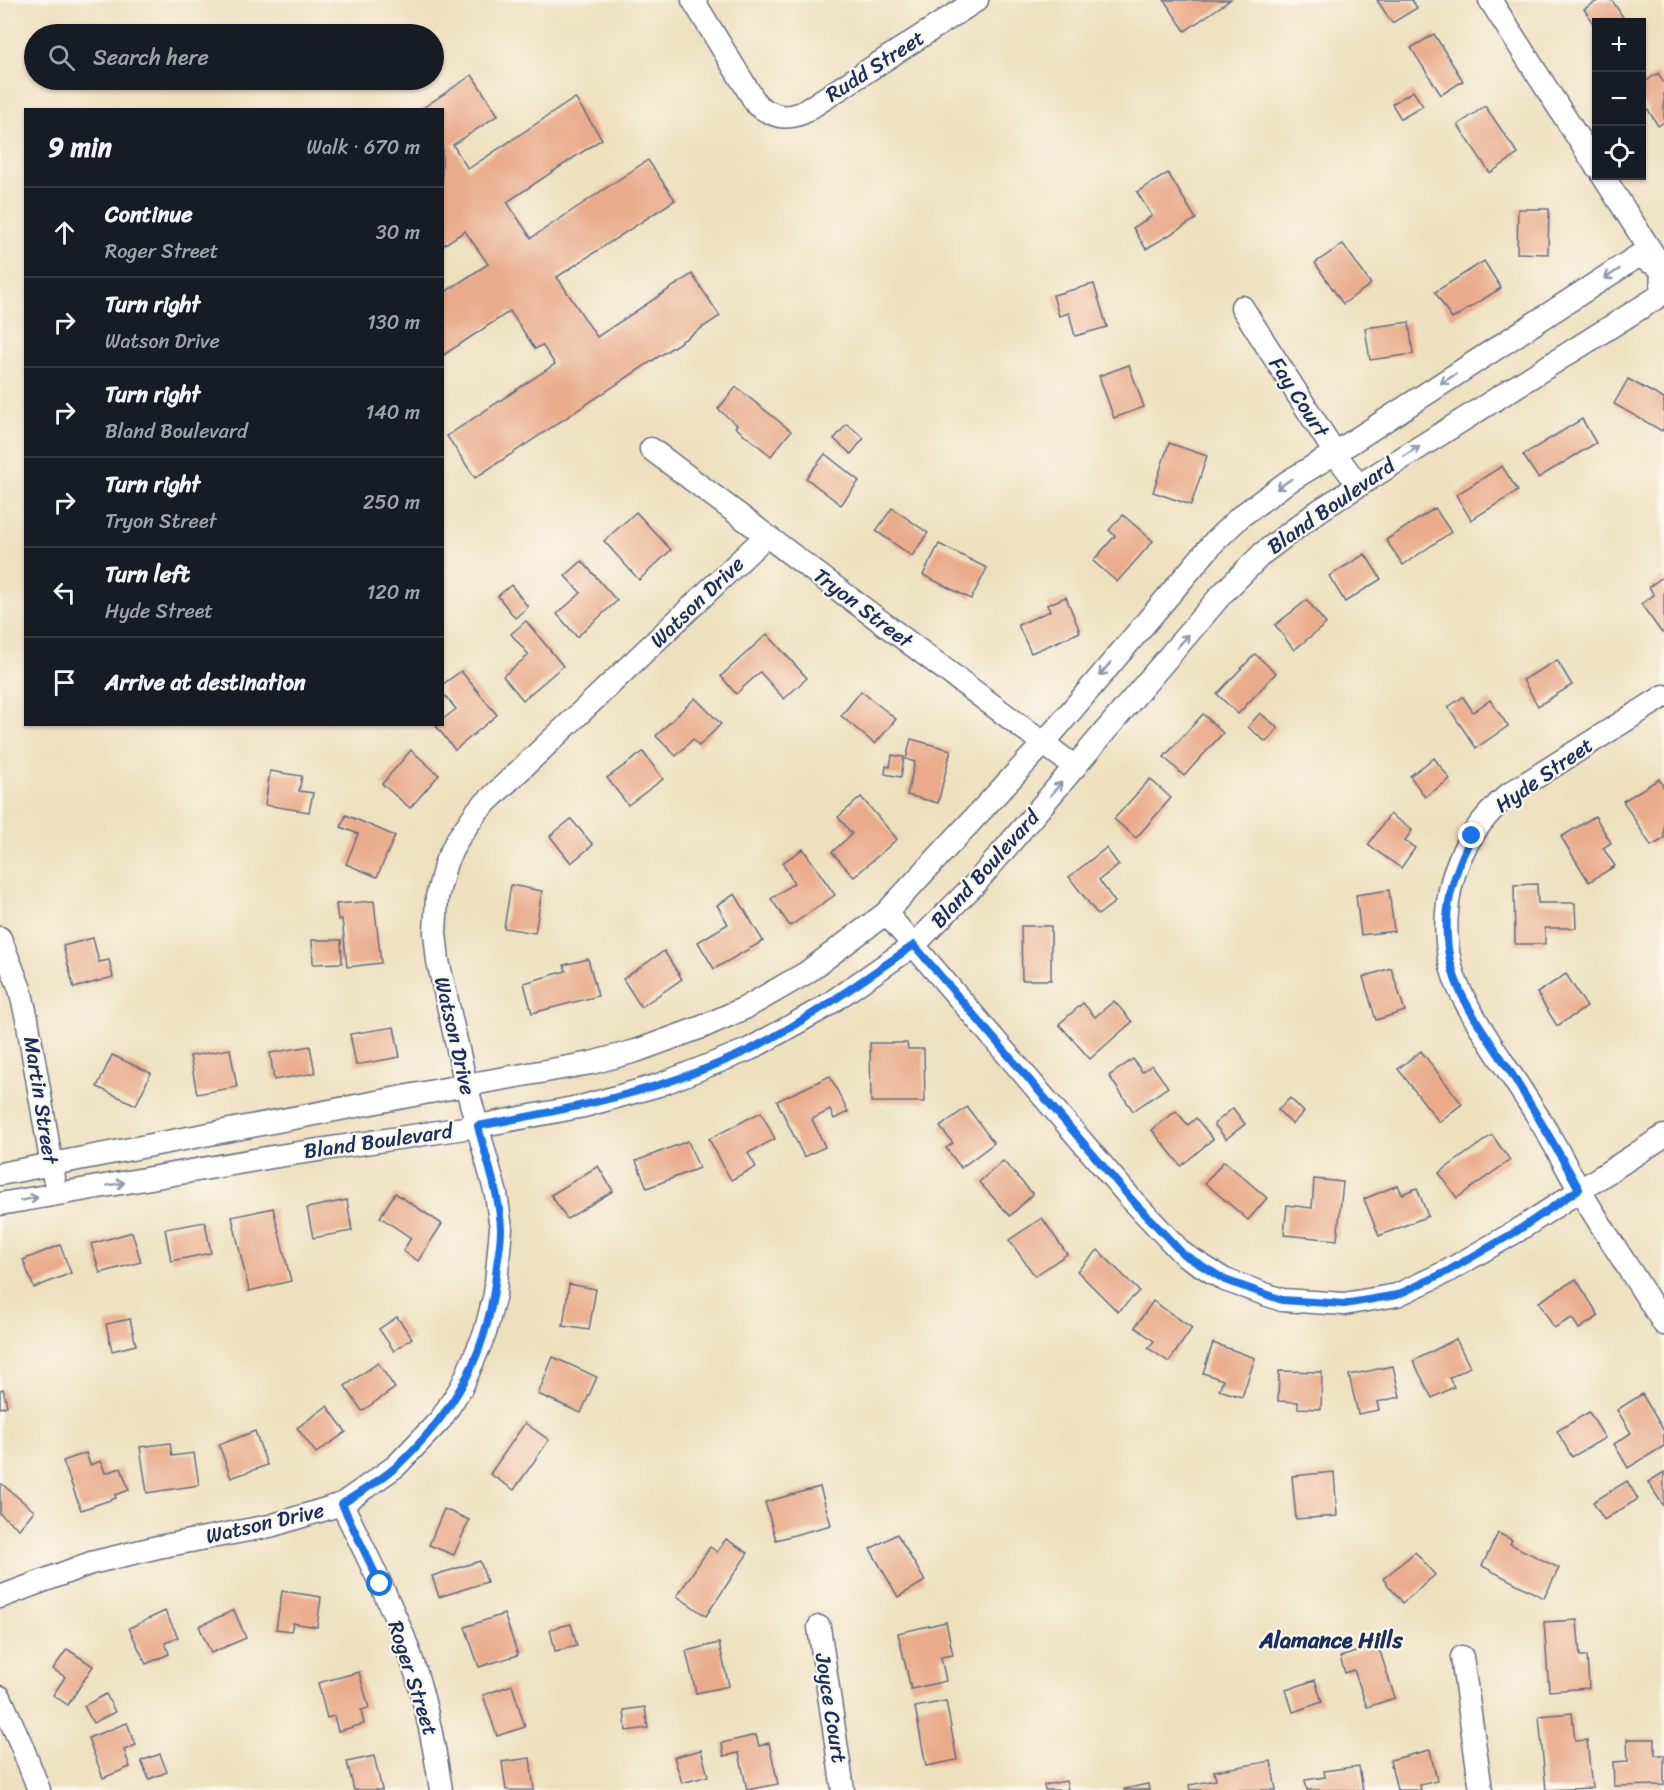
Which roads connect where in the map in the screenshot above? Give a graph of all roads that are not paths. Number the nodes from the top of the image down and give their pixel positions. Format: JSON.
{"nodes":[{"id":1,"x":693,"y":0,"type":"edge"},
{"id":2,"x":977,"y":0,"type":"edge"},
{"id":3,"x":1490,"y":0,"type":"edge"},
{"id":4,"x":1592,"y":160,"type":"edge"},
{"id":5,"x":1606,"y":180,"type":"edge"},
{"id":6,"x":1663,"y":269,"type":"edge"},
{"id":7,"x":1242,"y":308,"type":"dead end"},
{"id":8,"x":651,"y":449,"type":"dead end"},
{"id":9,"x":1335,"y":453,"type":"junction"},
{"id":10,"x":1358,"y":485,"type":"junction"},
{"id":11,"x":766,"y":536,"type":"junction"},
{"id":12,"x":1664,"y":696,"type":"edge"},
{"id":13,"x":1044,"y":743,"type":"junction"},
{"id":14,"x":1075,"y":767,"type":"junction"},
{"id":15,"x":886,"y":913,"type":"junction"},
{"id":16,"x":0,"y":938,"type":"edge"},
{"id":17,"x":914,"y":945,"type":"junction"},
{"id":18,"x":466,"y":1085,"type":"junction"},
{"id":19,"x":478,"y":1126,"type":"junction"},
{"id":20,"x":1664,"y":1136,"type":"edge"},
{"id":21,"x":50,"y":1166,"type":"junction"},
{"id":22,"x":0,"y":1174,"type":"edge"},
{"id":23,"x":1579,"y":1189,"type":"junction"},
{"id":24,"x":58,"y":1194,"type":"junction"},
{"id":25,"x":0,"y":1204,"type":"edge"},
{"id":26,"x":1664,"y":1324,"type":"edge"},
{"id":27,"x":342,"y":1504,"type":"junction"},
{"id":28,"x":0,"y":1597,"type":"edge"},
{"id":29,"x":819,"y":1627,"type":"dead end"},
{"id":30,"x":1462,"y":1657,"type":"dead end"},
{"id":31,"x":0,"y":1697,"type":"edge"},
{"id":32,"x":39,"y":1790,"type":"edge"},
{"id":33,"x":441,"y":1790,"type":"edge"},
{"id":34,"x":843,"y":1790,"type":"edge"},
{"id":35,"x":1481,"y":1790,"type":"edge"}],
"edges":[{"from":1,"to":2,"type":"street","name":"Rudd Street"},
{"from":3,"to":4,"type":"street"},
{"from":5,"to":6,"type":"street"},
{"from":6,"to":9,"type":"street","name":"Bland Boulevard","one_way":true},
{"from":10,"to":6,"type":"street","name":"Bland Boulevard","one_way":true},
{"from":7,"to":9,"type":"street","name":"Fay Court"},
{"from":8,"to":11,"type":"street","name":"Tryon Street"},
{"from":9,"to":10,"type":"street","name":"Fay Court"},
{"from":9,"to":13,"type":"street","name":"Bland Boulevard","one_way":true},
{"from":14,"to":10,"type":"street","name":"Bland Boulevard","one_way":true},
{"from":11,"to":13,"type":"street","name":"Tryon Street"},
{"from":11,"to":18,"type":"street","name":"Watson Drive"},
{"from":12,"to":23,"type":"street","name":"Hyde Street"},
{"from":13,"to":14,"type":"street","name":"Tryon Street"},
{"from":13,"to":15,"type":"street","name":"Bland Boulevard"},
{"from":17,"to":14,"type":"street","name":"Bland Boulevard","one_way":true},
{"from":15,"to":17,"type":"street"},
{"from":15,"to":18,"type":"street","name":"Bland Boulevard"},
{"from":16,"to":21,"type":"street","name":"Martin Street"},
{"from":17,"to":19,"type":"street","name":"Bland Boulevard"},
{"from":17,"to":23,"type":"street"},
{"from":18,"to":19,"type":"street","name":"Watson Drive"},
{"from":18,"to":21,"type":"street","name":"Bland Boulevard"},
{"from":24,"to":19,"type":"street","name":"Bland Boulevard","one_way":true},
{"from":19,"to":27,"type":"street","name":"Watson Drive"},
{"from":20,"to":23,"type":"street"},
{"from":21,"to":22,"type":"street","name":"Bland Boulevard"},
{"from":21,"to":24,"type":"street","name":"Martin Street"},
{"from":23,"to":26,"type":"street","name":"Hyde Street"},
{"from":25,"to":24,"type":"street","name":"Bland Boulevard","one_way":true},
{"from":27,"to":28,"type":"street","name":"Watson Drive"},
{"from":27,"to":33,"type":"street","name":"Roger Street"},
{"from":29,"to":34,"type":"street","name":"Joyce Court"},
{"from":30,"to":35,"type":"street"},
{"from":31,"to":32,"type":"street"}]}
